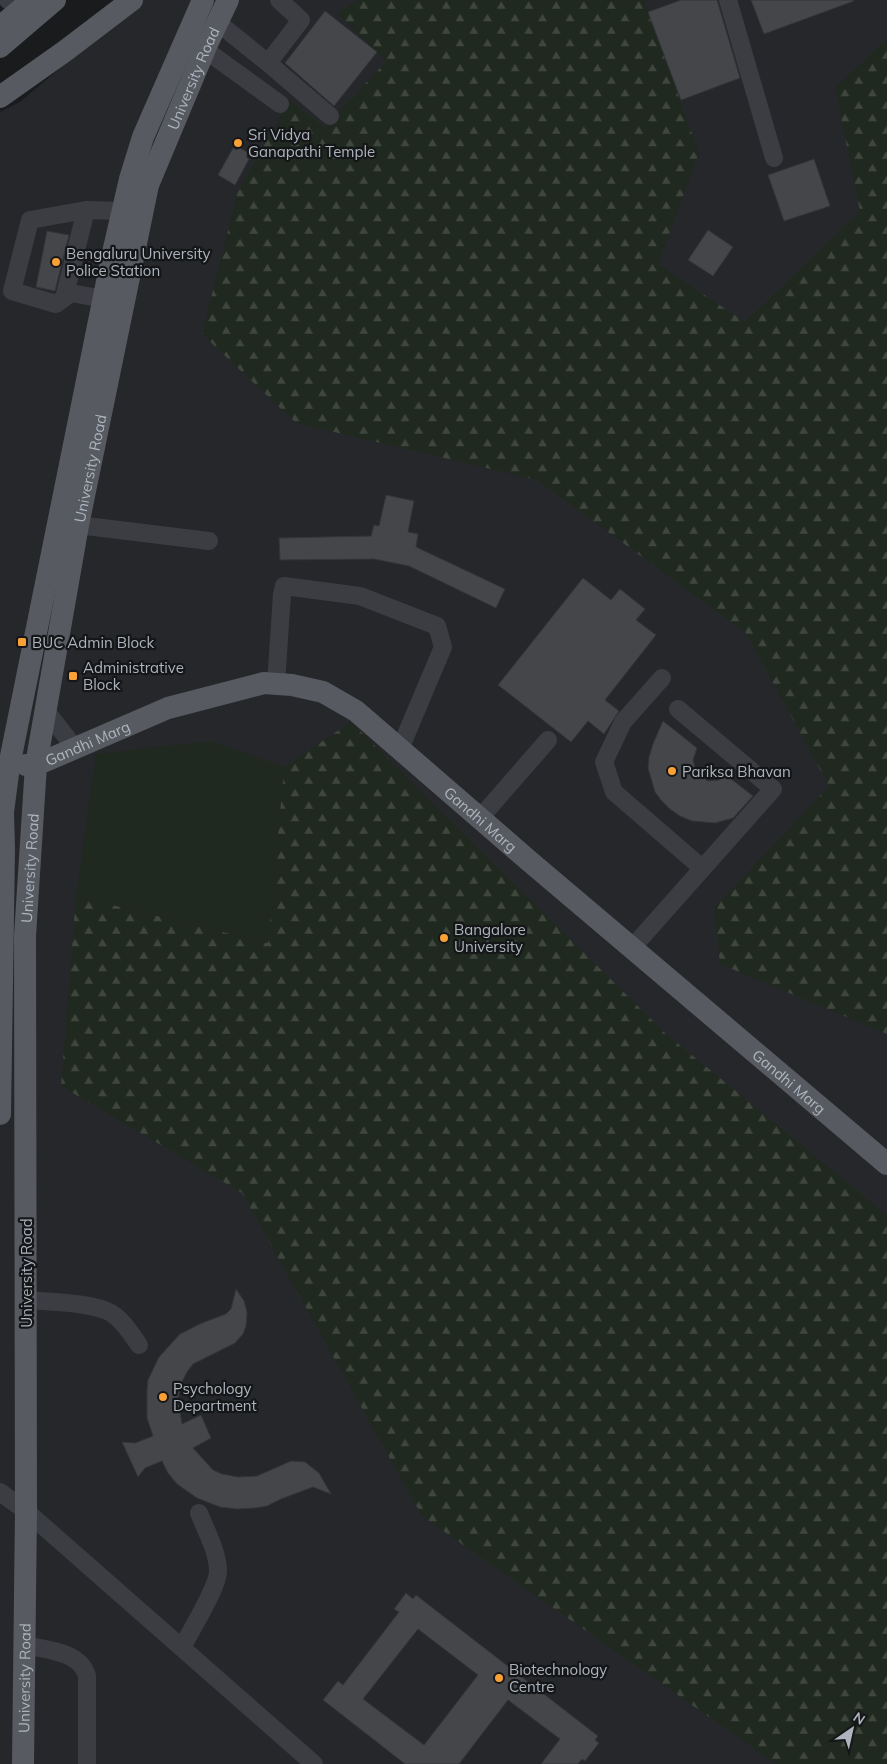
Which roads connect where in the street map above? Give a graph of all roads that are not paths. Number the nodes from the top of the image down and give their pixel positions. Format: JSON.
{"nodes":[{"id":1,"x":55,"y":0,"type":"edge"},
{"id":2,"x":132,"y":0,"type":"edge"},
{"id":3,"x":203,"y":0,"type":"edge"},
{"id":4,"x":228,"y":0,"type":"edge"},
{"id":5,"x":278,"y":0,"type":"edge"},
{"id":6,"x":728,"y":0,"type":"edge"},
{"id":7,"x":20,"y":3,"type":"edge"},
{"id":8,"x":217,"y":22,"type":"junction"},
{"id":9,"x":0,"y":28,"type":"edge"},
{"id":10,"x":0,"y":47,"type":"edge"},
{"id":11,"x":193,"y":57,"type":"junction"},
{"id":12,"x":268,"y":63,"type":"junction"},
{"id":13,"x":0,"y":97,"type":"edge"},
{"id":14,"x":280,"y":104,"type":"dead end"},
{"id":15,"x":330,"y":116,"type":"dead end"},
{"id":16,"x":774,"y":158,"type":"dead end"},
{"id":17,"x":86,"y":210,"type":"junction"},
{"id":18,"x":122,"y":211,"type":"junction"},
{"id":19,"x":64,"y":298,"type":"junction"},
{"id":20,"x":104,"y":299,"type":"junction"},
{"id":21,"x":101,"y":362,"type":"junction"},
{"id":22,"x":78,"y":525,"type":"junction"},
{"id":23,"x":209,"y":541,"type":"dead end"},
{"id":24,"x":662,"y":678,"type":"dead end"},
{"id":25,"x":276,"y":684,"type":"junction"},
{"id":26,"x":678,"y":709,"type":"dead end"},
{"id":27,"x":46,"y":711,"type":"junction"},
{"id":28,"x":548,"y":740,"type":"dead end"},
{"id":29,"x":75,"y":748,"type":"junction"},
{"id":30,"x":400,"y":749,"type":"junction"},
{"id":31,"x":36,"y":765,"type":"junction"},
{"id":32,"x":9,"y":766,"type":"junction"},
{"id":33,"x":480,"y":818,"type":"junction"},
{"id":34,"x":702,"y":868,"type":"junction"},
{"id":35,"x":1,"y":909,"type":"edge"},
{"id":36,"x":632,"y":948,"type":"junction"},
{"id":37,"x":0,"y":1114,"type":"edge"},
{"id":38,"x":887,"y":1164,"type":"edge"},
{"id":39,"x":26,"y":1300,"type":"junction"},
{"id":40,"x":139,"y":1345,"type":"dead end"},
{"id":41,"x":0,"y":1492,"type":"edge"},
{"id":42,"x":26,"y":1511,"type":"junction"},
{"id":43,"x":199,"y":1513,"type":"dead end"},
{"id":44,"x":24,"y":1645,"type":"junction"},
{"id":45,"x":182,"y":1648,"type":"junction"},
{"id":46,"x":23,"y":1764,"type":"edge"},
{"id":47,"x":87,"y":1764,"type":"edge"},
{"id":48,"x":314,"y":1764,"type":"edge"}],
"edges":[{"from":1,"to":10,"type":"main road"},
{"from":2,"to":13,"type":"main road"},
{"from":3,"to":11,"type":"main road","name":"University Road"},
{"from":4,"to":8,"type":"main road","name":"University Road"},
{"from":5,"to":12,"type":"street"},
{"from":6,"to":16,"type":"street"},
{"from":7,"to":9,"type":"main road"},
{"from":8,"to":11,"type":"main road","name":"University Road"},
{"from":8,"to":12,"type":"street"},
{"from":11,"to":14,"type":"street"},
{"from":11,"to":18,"type":"main road","name":"University Road"},
{"from":11,"to":21,"type":"main road","name":"University Road"},
{"from":12,"to":15,"type":"street"},
{"from":17,"to":18,"type":"street"},
{"from":17,"to":19,"type":"street"},
{"from":17,"to":19,"type":"street"},
{"from":18,"to":20,"type":"main road","name":"University Road"},
{"from":19,"to":20,"type":"street"},
{"from":20,"to":21,"type":"main road","name":"University Road"},
{"from":21,"to":22,"type":"main road","name":"University Road"},
{"from":21,"to":32,"type":"main road","name":"University Road"},
{"from":22,"to":23,"type":"street"},
{"from":22,"to":27,"type":"main road","name":"University Road"},
{"from":24,"to":34,"type":"street"},
{"from":25,"to":29,"type":"main road","name":"Gandhi Marg"},
{"from":25,"to":30,"type":"main road","name":"Gandhi Marg"},
{"from":25,"to":30,"type":"street"},
{"from":26,"to":34,"type":"street"},
{"from":27,"to":29,"type":"street"},
{"from":27,"to":31,"type":"main road","name":"University Road"},
{"from":28,"to":33,"type":"street"},
{"from":29,"to":31,"type":"main road","name":"Gandhi Marg"},
{"from":30,"to":33,"type":"main road","name":"Gandhi Marg"},
{"from":31,"to":32,"type":"main road","name":"Gandhi Marg"},
{"from":31,"to":39,"type":"main road","name":"University Road"},
{"from":32,"to":35,"type":"main road","name":"University Road"},
{"from":33,"to":36,"type":"main road","name":"Gandhi Marg"},
{"from":34,"to":36,"type":"street"},
{"from":35,"to":37,"type":"main road","name":"University Road"},
{"from":36,"to":38,"type":"main road","name":"Gandhi Marg"},
{"from":39,"to":40,"type":"street"},
{"from":39,"to":42,"type":"main road","name":"University Road"},
{"from":41,"to":42,"type":"street"},
{"from":42,"to":44,"type":"main road","name":"University Road"},
{"from":42,"to":45,"type":"street"},
{"from":43,"to":45,"type":"street"},
{"from":44,"to":46,"type":"main road","name":"University Road"},
{"from":44,"to":47,"type":"street"},
{"from":45,"to":48,"type":"street"}]}
